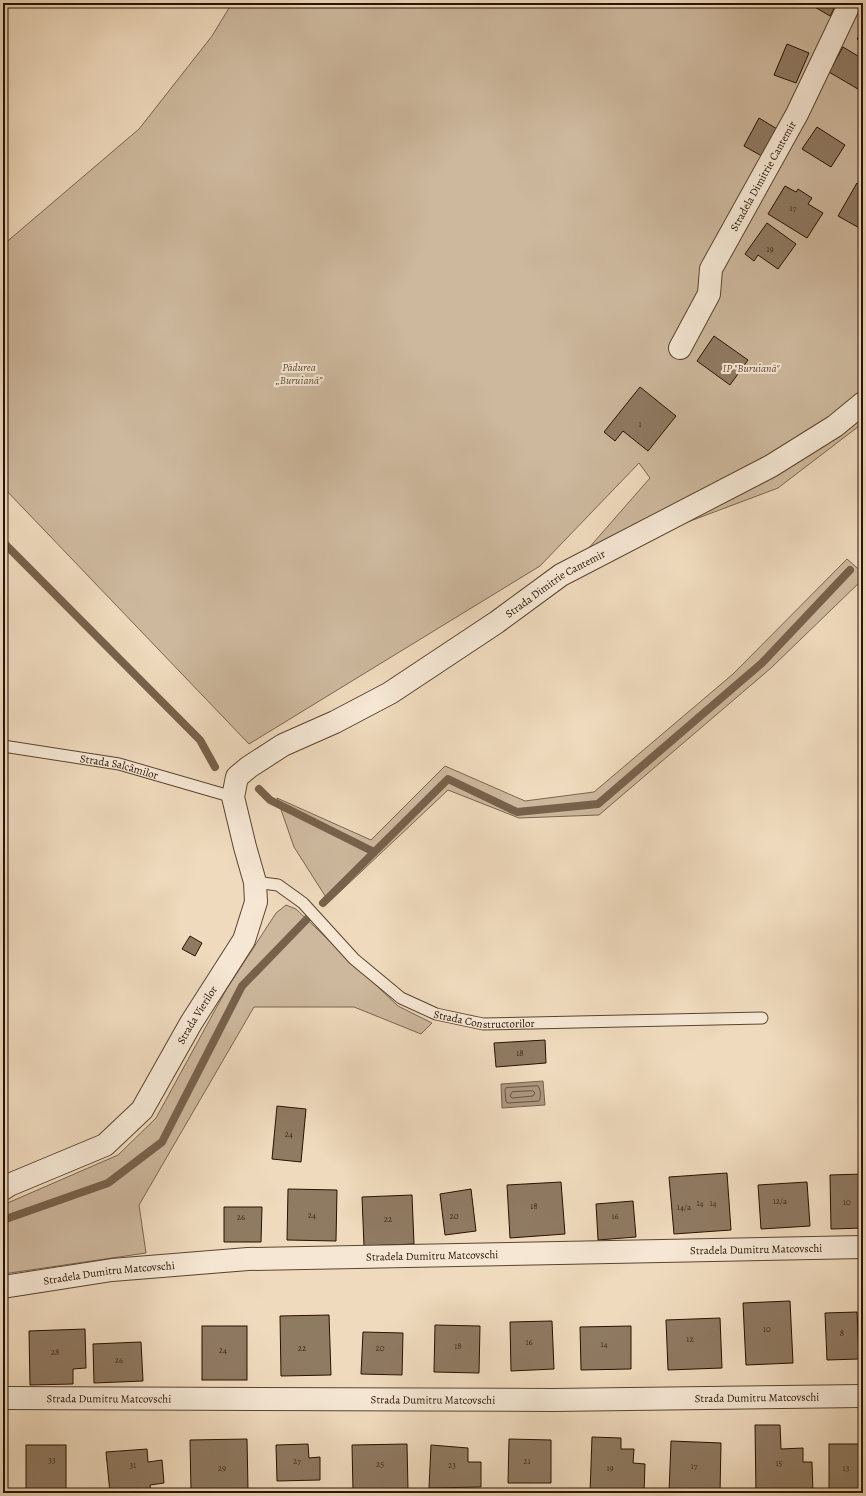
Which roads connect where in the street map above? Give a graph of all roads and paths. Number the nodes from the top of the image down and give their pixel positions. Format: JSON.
{"nodes":[{"id":1,"x":850,"y":3,"type":"edge"},
{"id":2,"x":680,"y":348,"type":"dead end"},
{"id":3,"x":863,"y":403,"type":"edge"},
{"id":4,"x":3,"y":746,"type":"edge"},
{"id":5,"x":249,"y":767,"type":"joint"},
{"id":6,"x":233,"y":797,"type":"junction"},
{"id":7,"x":255,"y":882,"type":"junction"},
{"id":8,"x":762,"y":1018,"type":"dead end"},
{"id":9,"x":3,"y":1189,"type":"edge"},
{"id":10,"x":863,"y":1247,"type":"edge"},
{"id":11,"x":3,"y":1287,"type":"edge"},
{"id":12,"x":863,"y":1396,"type":"edge"},
{"id":13,"x":3,"y":1398,"type":"edge"}],
"edges":[{"from":1,"to":2,"type":"street","name":"Stradela Dimitrie Cantemir"},
{"from":3,"to":5,"type":"street","name":"Strada Dimitrie Cantemir"},
{"from":4,"to":6,"type":"lane","name":"Strada Salcâmilor"},
{"from":5,"to":6,"type":"street","name":"Strada Vierilor"},
{"from":6,"to":7,"type":"street","name":"Strada Vierilor"},
{"from":7,"to":8,"type":"lane","name":"Strada Constructorilor"},
{"from":7,"to":9,"type":"street","name":"Strada Vierilor"},
{"from":10,"to":11,"type":"street","name":"Stradela Dumitru Matcovschi"},
{"from":12,"to":13,"type":"street","name":"Strada Dumitru Matcovschi"}]}
